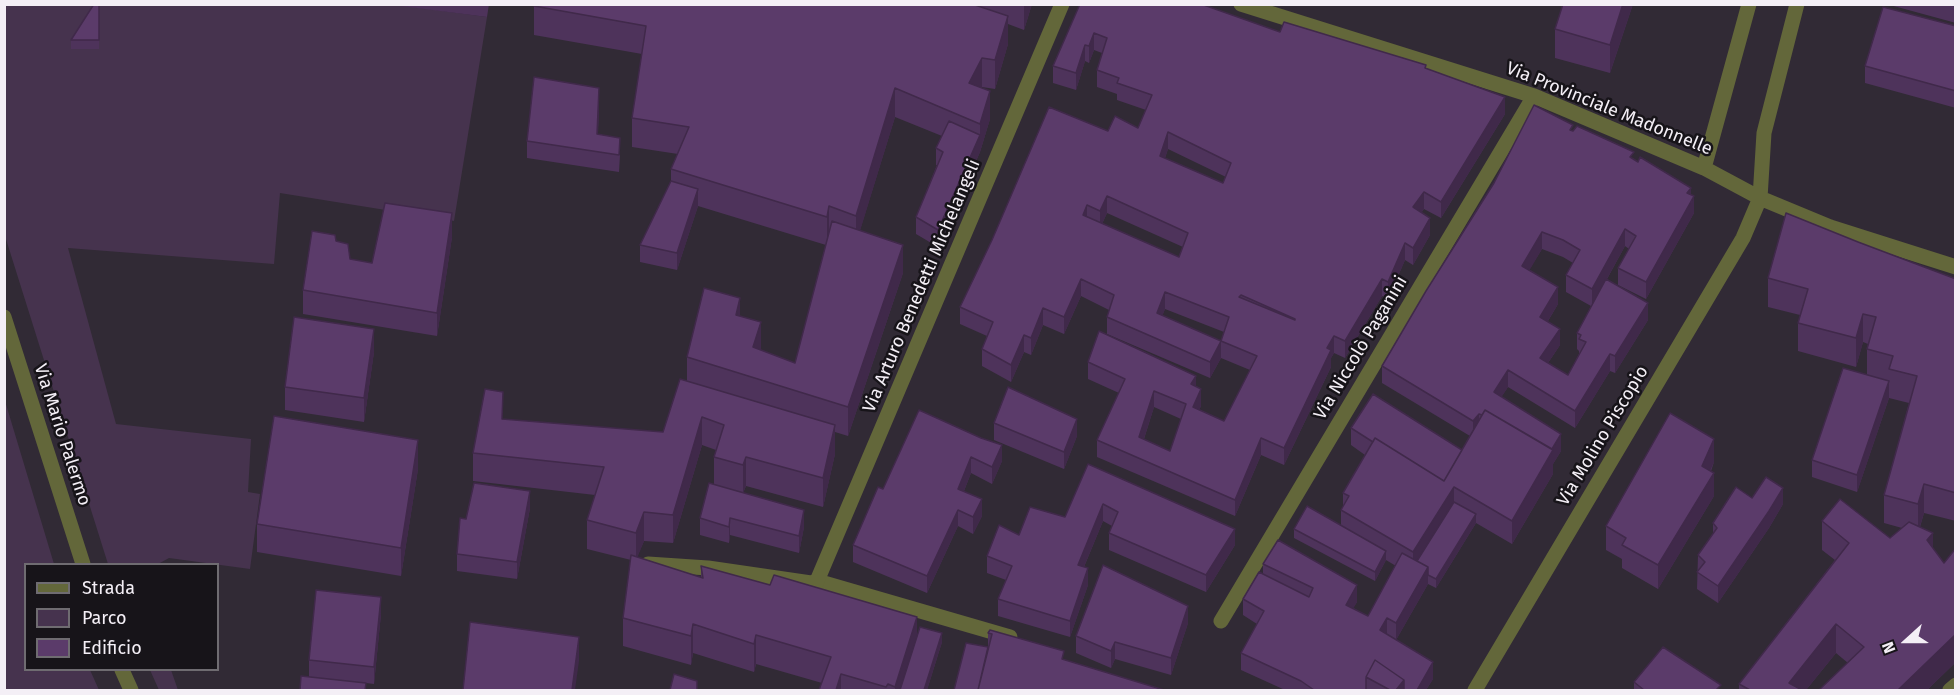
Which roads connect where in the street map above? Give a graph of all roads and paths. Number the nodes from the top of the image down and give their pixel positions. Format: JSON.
{"nodes":[{"id":1,"x":1062,"y":4,"type":"edge"},
{"id":2,"x":1241,"y":4,"type":"edge"},
{"id":3,"x":1749,"y":4,"type":"edge"},
{"id":4,"x":1797,"y":4,"type":"edge"},
{"id":5,"x":1534,"y":96,"type":"junction"},
{"id":6,"x":1704,"y":168,"type":"junction"},
{"id":7,"x":1760,"y":198,"type":"junction"},
{"id":8,"x":1956,"y":267,"type":"edge"},
{"id":9,"x":4,"y":317,"type":"edge"},
{"id":10,"x":83,"y":563,"type":"edge"},
{"id":11,"x":648,"y":564,"type":"edge"},
{"id":12,"x":817,"y":581,"type":"junction"},
{"id":13,"x":1221,"y":621,"type":"dead end"},
{"id":14,"x":1022,"y":640,"type":"edge"},
{"id":15,"x":123,"y":671,"type":"edge"},
{"id":16,"x":1956,"y":685,"type":"edge"},
{"id":17,"x":131,"y":690,"type":"edge"},
{"id":18,"x":1475,"y":690,"type":"edge"},
{"id":19,"x":1950,"y":690,"type":"edge"}],
"edges":[{"from":1,"to":12,"type":"street","name":"Via Arturo Benedetti Michelangeli"},
{"from":2,"to":5,"type":"street","name":"Via Provinciale Madonnelle"},
{"from":3,"to":6,"type":"street"},
{"from":4,"to":7,"type":"street","name":"Via Molino Piscopio"},
{"from":5,"to":6,"type":"street","name":"Via Provinciale Madonnelle"},
{"from":5,"to":13,"type":"street","name":"Via Niccolò Paganini"},
{"from":6,"to":7,"type":"street","name":"Via Provinciale Madonnelle"},
{"from":7,"to":8,"type":"street","name":"Via Provinciale Madonnelle"},
{"from":7,"to":18,"type":"street","name":"Via Molino Piscopio"},
{"from":9,"to":10,"type":"street","name":"Via Mario Palermo"},
{"from":11,"to":12,"type":"street"},
{"from":12,"to":14,"type":"street"},
{"from":15,"to":17,"type":"street"},
{"from":16,"to":19,"type":"street"}]}
